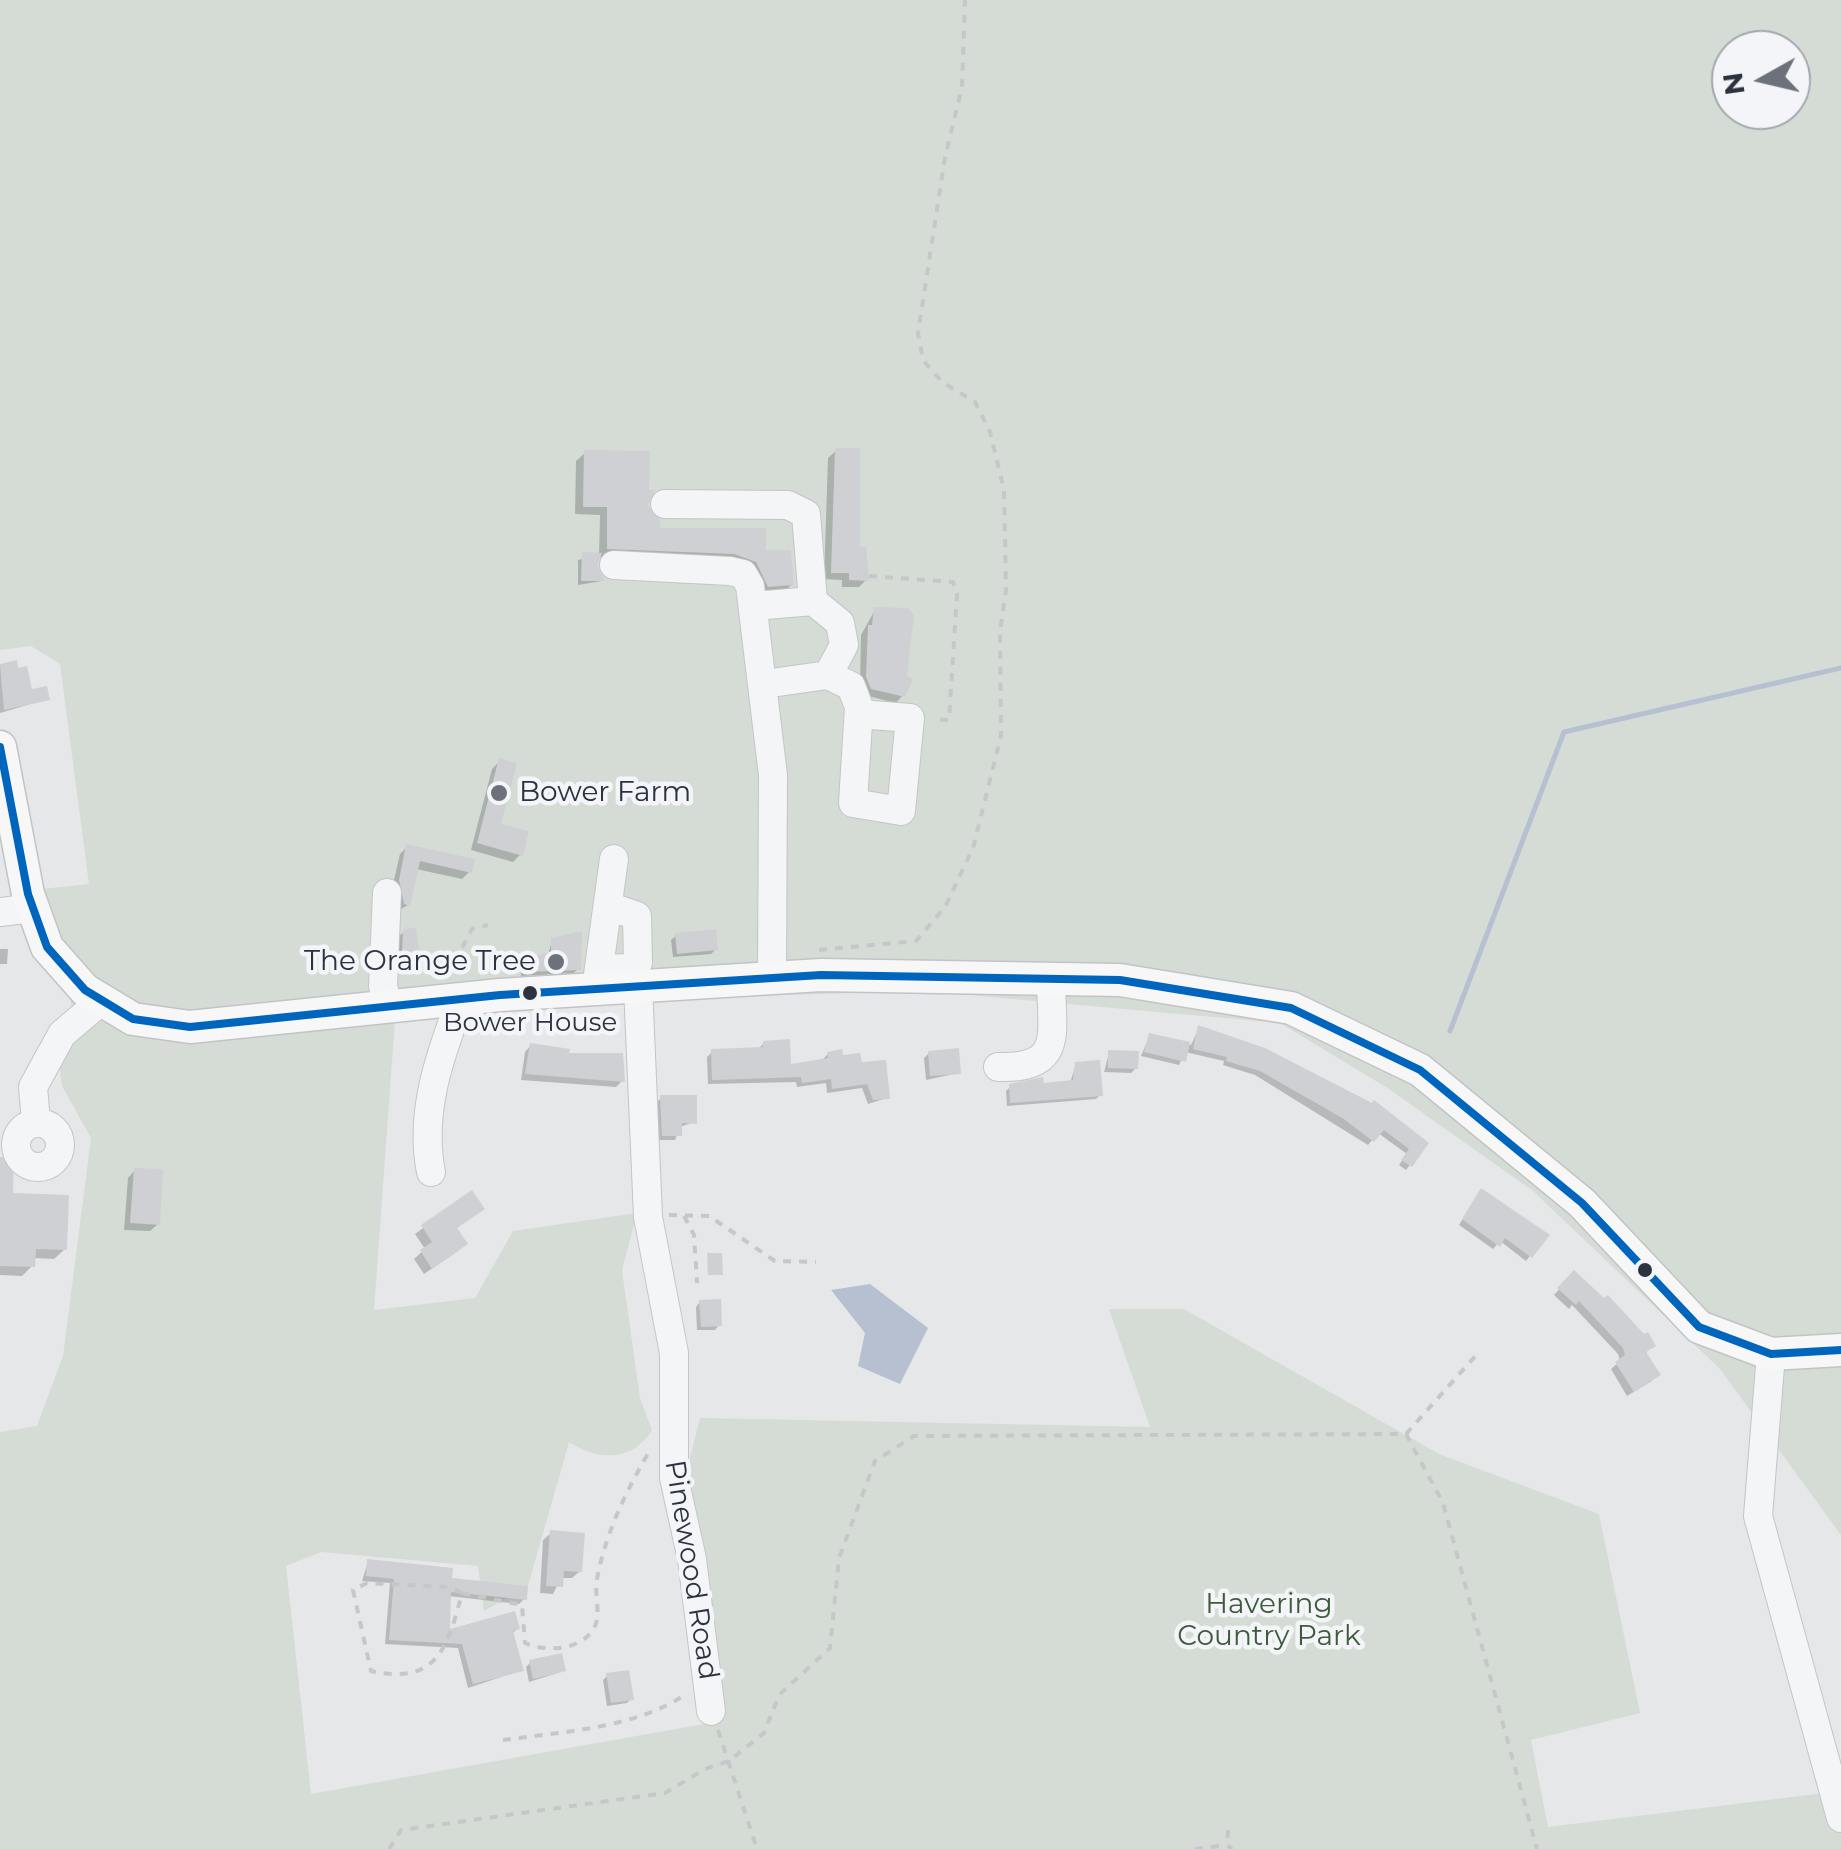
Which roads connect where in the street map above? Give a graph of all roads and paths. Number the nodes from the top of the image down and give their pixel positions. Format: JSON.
{"nodes":[{"id":1,"x":965,"y":0,"type":"edge"},
{"id":2,"x":665,"y":504,"type":"dead end"},
{"id":3,"x":614,"y":565,"type":"dead end"},
{"id":4,"x":869,"y":576,"type":"dead end"},
{"id":5,"x":813,"y":601,"type":"junction"},
{"id":6,"x":754,"y":606,"type":"junction"},
{"id":7,"x":828,"y":675,"type":"junction"},
{"id":8,"x":764,"y":684,"type":"junction"},
{"id":9,"x":859,"y":714,"type":"junction"},
{"id":10,"x":910,"y":718,"type":"junction"},
{"id":11,"x":0,"y":747,"type":"edge"},
{"id":12,"x":9,"y":837,"type":"edge"},
{"id":13,"x":614,"y":858,"type":"dead end"},
{"id":14,"x":387,"y":893,"type":"dead end"},
{"id":15,"x":33,"y":908,"type":"junction"},
{"id":16,"x":0,"y":912,"type":"edge"},
{"id":17,"x":488,"y":925,"type":"dead end"},
{"id":18,"x":785,"y":978,"type":"junction"},
{"id":19,"x":598,"y":979,"type":"junction"},
{"id":20,"x":1051,"y":979,"type":"junction"},
{"id":21,"x":638,"y":986,"type":"junction"},
{"id":22,"x":102,"y":1000,"type":"junction"},
{"id":23,"x":453,"y":1000,"type":"junction"},
{"id":24,"x":388,"y":1007,"type":"junction"},
{"id":25,"x":998,"y":1067,"type":"dead end"},
{"id":26,"x":36,"y":1122,"type":"dead end"},
{"id":27,"x":432,"y":1172,"type":"dead end"},
{"id":28,"x":648,"y":1214,"type":"junction"},
{"id":29,"x":684,"y":1216,"type":"junction"},
{"id":30,"x":816,"y":1262,"type":"dead end"},
{"id":31,"x":697,"y":1282,"type":"dead end"},
{"id":32,"x":1841,"y":1350,"type":"edge"},
{"id":33,"x":1478,"y":1353,"type":"dead end"},
{"id":34,"x":1771,"y":1354,"type":"junction"},
{"id":35,"x":672,"y":1409,"type":"junction"},
{"id":36,"x":1406,"y":1434,"type":"junction"},
{"id":37,"x":462,"y":1593,"type":"junction"},
{"id":38,"x":707,"y":1676,"type":"junction"},
{"id":39,"x":712,"y":1711,"type":"joint"},
{"id":40,"x":503,"y":1740,"type":"dead end"},
{"id":41,"x":729,"y":1761,"type":"junction"},
{"id":42,"x":1841,"y":1818,"type":"edge"},
{"id":43,"x":1228,"y":1830,"type":"dead end"},
{"id":44,"x":1229,"y":1847,"type":"edge"},
{"id":45,"x":388,"y":1849,"type":"edge"},
{"id":46,"x":757,"y":1849,"type":"edge"},
{"id":47,"x":1195,"y":1849,"type":"edge"},
{"id":48,"x":1537,"y":1849,"type":"edge"}],
"edges":[{"from":1,"to":18,"type":"path"},
{"from":2,"to":5,"type":"street"},
{"from":3,"to":6,"type":"street"},
{"from":4,"to":10,"type":"path"},
{"from":5,"to":6,"type":"street"},
{"from":5,"to":7,"type":"street"},
{"from":6,"to":8,"type":"street"},
{"from":7,"to":8,"type":"street"},
{"from":7,"to":9,"type":"street"},
{"from":8,"to":18,"type":"street"},
{"from":9,"to":10,"type":"street"},
{"from":9,"to":10,"type":"street"},
{"from":11,"to":12,"type":"main road"},
{"from":12,"to":15,"type":"main road"},
{"from":13,"to":19,"type":"street"},
{"from":14,"to":24,"type":"street"},
{"from":15,"to":16,"type":"street"},
{"from":15,"to":22,"type":"main road"},
{"from":17,"to":23,"type":"path"},
{"from":18,"to":20,"type":"main road"},
{"from":18,"to":21,"type":"main road"},
{"from":19,"to":21,"type":"main road"},
{"from":19,"to":23,"type":"main road"},
{"from":20,"to":25,"type":"street"},
{"from":20,"to":34,"type":"main road"},
{"from":21,"to":28,"type":"street","name":"Pinewood Road"},
{"from":22,"to":24,"type":"main road"},
{"from":22,"to":26,"type":"street"},
{"from":23,"to":24,"type":"main road"},
{"from":23,"to":27,"type":"street"},
{"from":28,"to":29,"type":"path"},
{"from":28,"to":35,"type":"street","name":"Pinewood Road"},
{"from":29,"to":30,"type":"path"},
{"from":29,"to":31,"type":"path"},
{"from":32,"to":34,"type":"main road"},
{"from":33,"to":36,"type":"path"},
{"from":34,"to":42,"type":"street"},
{"from":35,"to":37,"type":"path"},
{"from":35,"to":38,"type":"street","name":"Pinewood Road"},
{"from":36,"to":41,"type":"path"},
{"from":36,"to":48,"type":"path"},
{"from":37,"to":37,"type":"path"},
{"from":38,"to":39,"type":"street","name":"Pinewood Road"},
{"from":38,"to":40,"type":"path"},
{"from":39,"to":41,"type":"path","name":"Pinewood Road"},
{"from":41,"to":45,"type":"path"},
{"from":41,"to":46,"type":"path","name":"Pinewood Road"},
{"from":43,"to":44,"type":"path"},
{"from":44,"to":47,"type":"path"}]}
